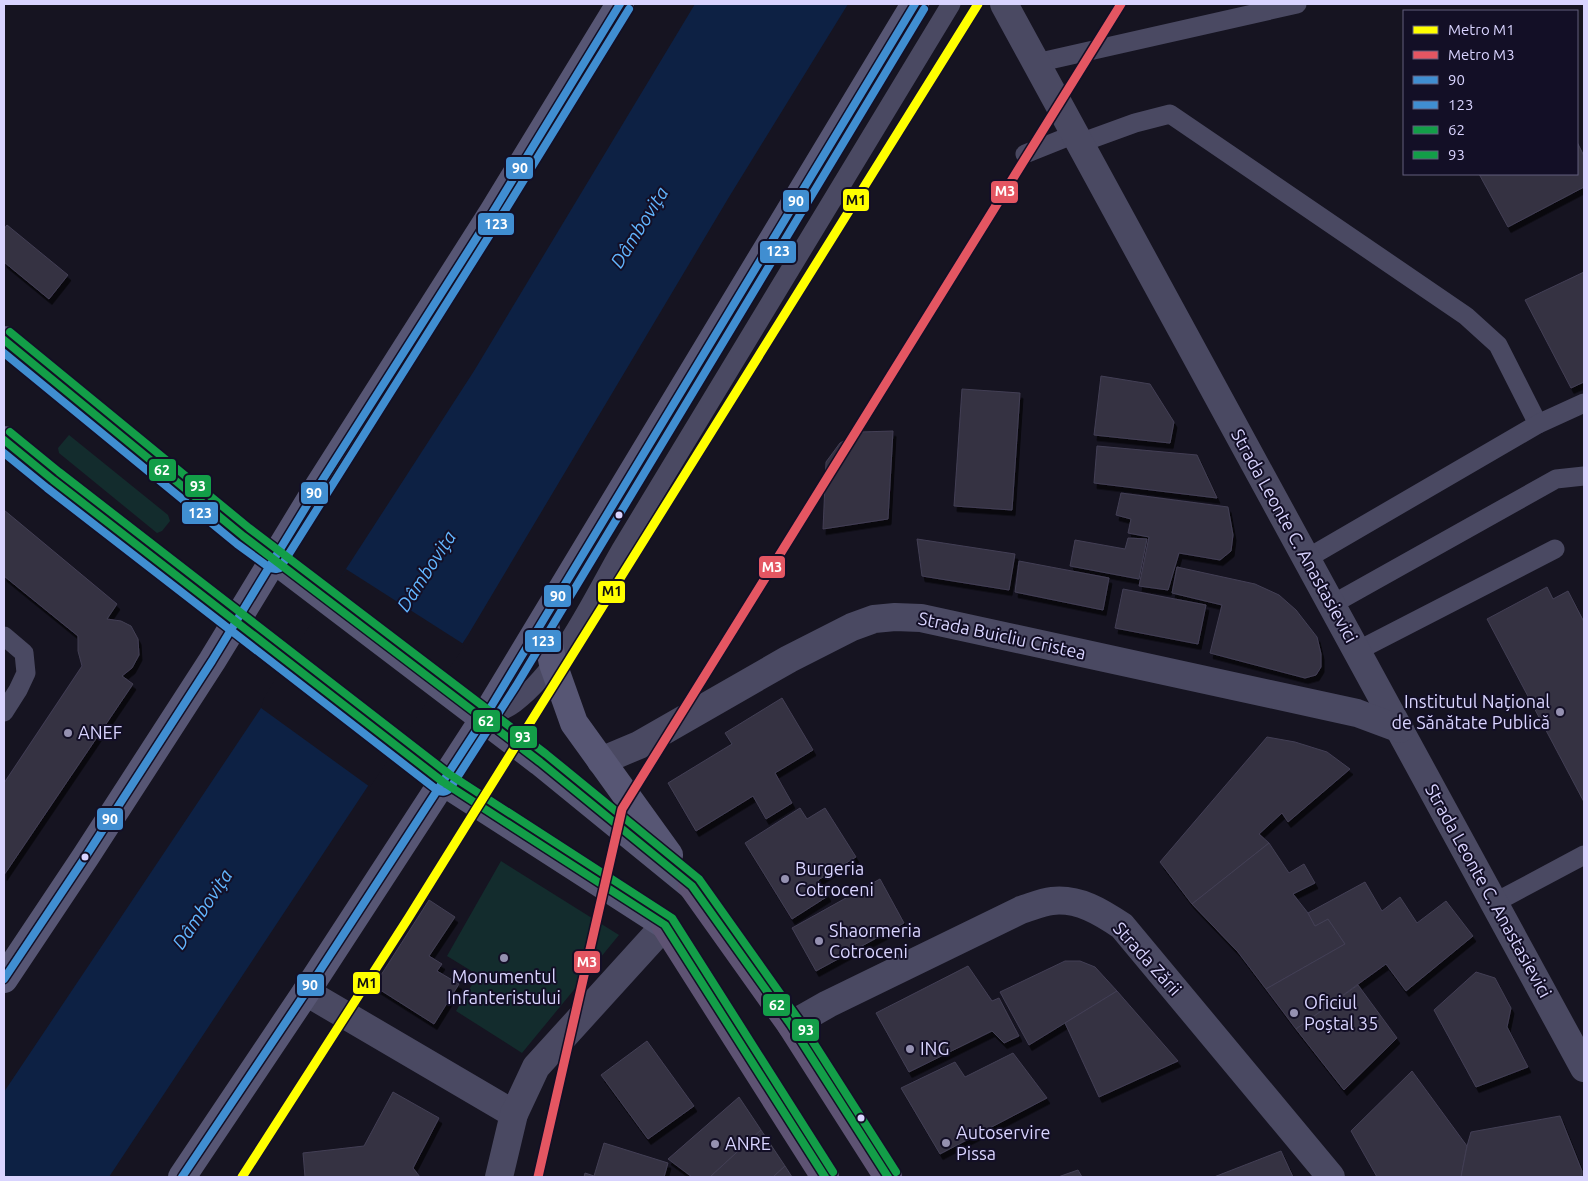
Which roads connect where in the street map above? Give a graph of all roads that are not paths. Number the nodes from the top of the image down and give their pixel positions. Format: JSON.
{"nodes":[{"id":1,"x":620,"y":4,"type":"edge"},
{"id":2,"x":915,"y":4,"type":"edge"},
{"id":3,"x":951,"y":4,"type":"edge"},
{"id":4,"x":1004,"y":4,"type":"edge"},
{"id":5,"x":1297,"y":4,"type":"edge"},
{"id":6,"x":1036,"y":62,"type":"junction"},
{"id":7,"x":1078,"y":139,"type":"junction"},
{"id":8,"x":1024,"y":154,"type":"dead end"},
{"id":9,"x":4,"y":340,"type":"edge"},
{"id":10,"x":1584,"y":403,"type":"edge"},
{"id":11,"x":1538,"y":424,"type":"junction"},
{"id":12,"x":4,"y":440,"type":"edge"},
{"id":13,"x":1584,"y":476,"type":"edge"},
{"id":14,"x":1555,"y":549,"type":"dead end"},
{"id":15,"x":275,"y":559,"type":"junction"},
{"id":16,"x":1306,"y":559,"type":"junction"},
{"id":17,"x":1331,"y":605,"type":"junction"},
{"id":18,"x":544,"y":620,"type":"junction"},
{"id":19,"x":236,"y":622,"type":"junction"},
{"id":20,"x":4,"y":636,"type":"edge"},
{"id":21,"x":1357,"y":651,"type":"junction"},
{"id":22,"x":553,"y":664,"type":"junction"},
{"id":23,"x":4,"y":712,"type":"edge"},
{"id":24,"x":483,"y":720,"type":"junction"},
{"id":25,"x":1400,"y":729,"type":"junction"},
{"id":26,"x":601,"y":761,"type":"junction"},
{"id":27,"x":443,"y":782,"type":"junction"},
{"id":28,"x":1584,"y":855,"type":"edge"},
{"id":29,"x":692,"y":886,"type":"junction"},
{"id":30,"x":1494,"y":903,"type":"junction"},
{"id":31,"x":665,"y":925,"type":"junction"},
{"id":32,"x":4,"y":979,"type":"edge"},
{"id":33,"x":306,"y":992,"type":"junction"},
{"id":34,"x":791,"y":1025,"type":"junction"},
{"id":35,"x":1584,"y":1068,"type":"edge"},
{"id":36,"x":514,"y":1114,"type":"junction"},
{"id":37,"x":182,"y":1177,"type":"edge"},
{"id":38,"x":499,"y":1177,"type":"edge"},
{"id":39,"x":825,"y":1177,"type":"edge"},
{"id":40,"x":888,"y":1177,"type":"edge"},
{"id":41,"x":1331,"y":1177,"type":"edge"}],
"edges":[{"from":1,"to":15,"type":"main road"},
{"from":2,"to":18,"type":"main road"},
{"from":3,"to":22,"type":"lane"},
{"from":4,"to":6,"type":"street","name":"Strada Leonte C. Anastasievici"},
{"from":5,"to":6,"type":"lane"},
{"from":6,"to":7,"type":"street","name":"Strada Leonte C. Anastasievici"},
{"from":7,"to":8,"type":"lane"},
{"from":7,"to":11,"type":"lane"},
{"from":7,"to":16,"type":"street","name":"Strada Leonte C. Anastasievici"},
{"from":9,"to":15,"type":"main road"},
{"from":10,"to":11,"type":"lane"},
{"from":11,"to":16,"type":"lane"},
{"from":12,"to":19,"type":"main road"},
{"from":13,"to":17,"type":"lane"},
{"from":14,"to":21,"type":"lane"},
{"from":15,"to":19,"type":"main road"},
{"from":15,"to":24,"type":"main road"},
{"from":16,"to":17,"type":"street","name":"Strada Leonte C. Anastasievici"},
{"from":17,"to":21,"type":"street","name":"Strada Leonte C. Anastasievici"},
{"from":18,"to":22,"type":"main road"},
{"from":18,"to":24,"type":"main road"},
{"from":19,"to":27,"type":"main road"},
{"from":19,"to":32,"type":"main road"},
{"from":20,"to":23,"type":"lane"},
{"from":21,"to":25,"type":"street","name":"Strada Leonte C. Anastasievici"},
{"from":22,"to":24,"type":"lane"},
{"from":22,"to":26,"type":"main road"},
{"from":24,"to":27,"type":"main road"},
{"from":24,"to":29,"type":"main road"},
{"from":25,"to":26,"type":"street","name":"Strada Buicliu Cristea"},
{"from":25,"to":30,"type":"street","name":"Strada Leonte C. Anastasievici"},
{"from":26,"to":29,"type":"main road"},
{"from":27,"to":31,"type":"main road"},
{"from":27,"to":33,"type":"main road"},
{"from":28,"to":30,"type":"lane"},
{"from":29,"to":34,"type":"main road"},
{"from":30,"to":35,"type":"street","name":"Strada Leonte C. Anastasievici"},
{"from":31,"to":36,"type":"street"},
{"from":31,"to":39,"type":"main road"},
{"from":33,"to":36,"type":"street"},
{"from":33,"to":37,"type":"main road"},
{"from":34,"to":40,"type":"main road"},
{"from":34,"to":41,"type":"street","name":"Strada Zării"},
{"from":36,"to":38,"type":"street"}]}
